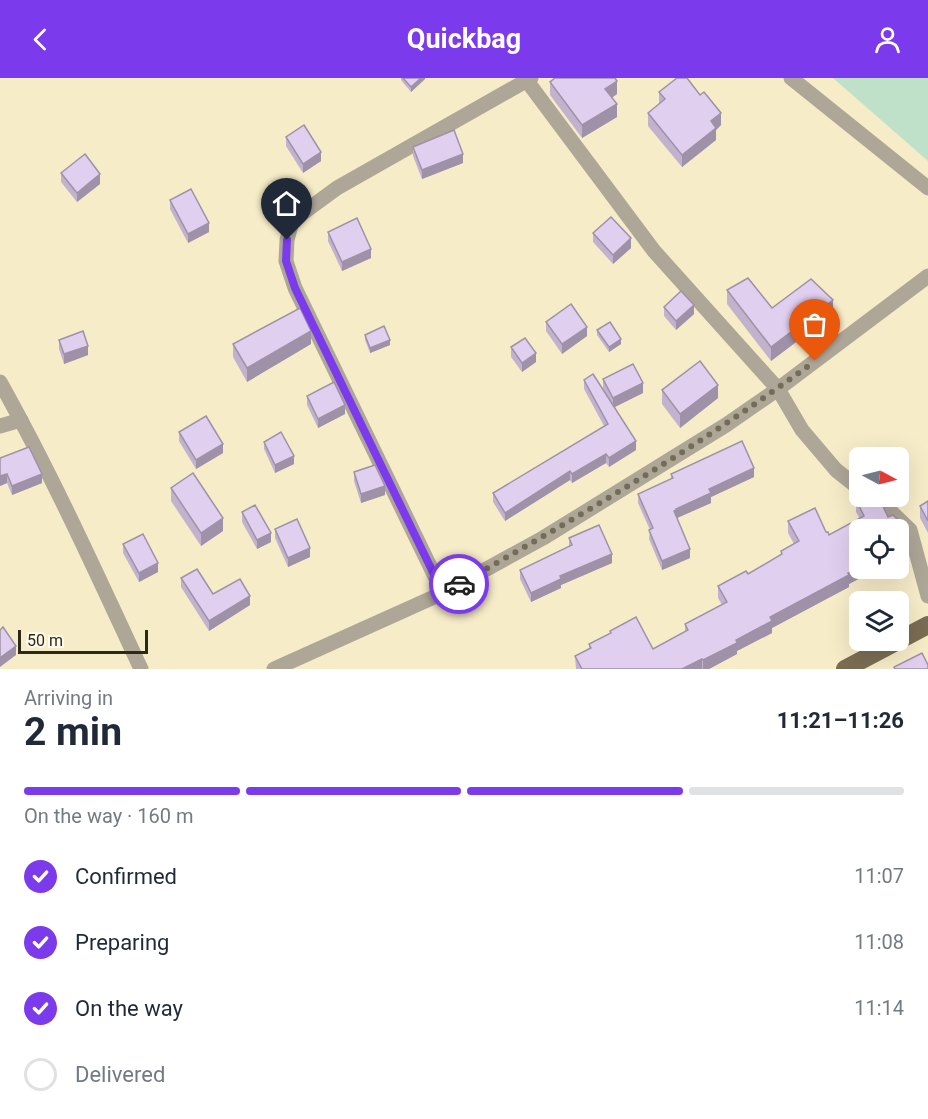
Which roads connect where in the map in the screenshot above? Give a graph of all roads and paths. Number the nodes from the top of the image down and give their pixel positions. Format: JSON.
{"nodes":[{"id":1,"x":791,"y":78,"type":"edge"},
{"id":2,"x":529,"y":79,"type":"edge"},
{"id":3,"x":928,"y":188,"type":"edge"},
{"id":4,"x":928,"y":276,"type":"edge"},
{"id":5,"x":0,"y":382,"type":"edge"},
{"id":6,"x":778,"y":389,"type":"junction"},
{"id":7,"x":21,"y":420,"type":"junction"},
{"id":8,"x":0,"y":426,"type":"edge"},
{"id":9,"x":849,"y":480,"type":"edge"},
{"id":10,"x":886,"y":507,"type":"edge"},
{"id":11,"x":443,"y":593,"type":"junction"},
{"id":12,"x":928,"y":596,"type":"edge"},
{"id":13,"x":928,"y":625,"type":"edge"},
{"id":14,"x":141,"y":669,"type":"edge"},
{"id":15,"x":274,"y":669,"type":"edge"},
{"id":16,"x":845,"y":669,"type":"edge"}],
"edges":[{"from":1,"to":3,"type":"street"},
{"from":2,"to":6,"type":"street"},
{"from":2,"to":11,"type":"street"},
{"from":4,"to":6,"type":"street"},
{"from":5,"to":7,"type":"street"},
{"from":6,"to":9,"type":"street"},
{"from":6,"to":11,"type":"street"},
{"from":7,"to":8,"type":"street"},
{"from":7,"to":14,"type":"street"},
{"from":10,"to":12,"type":"street"},
{"from":11,"to":15,"type":"street"},
{"from":13,"to":16,"type":"main road"}]}
